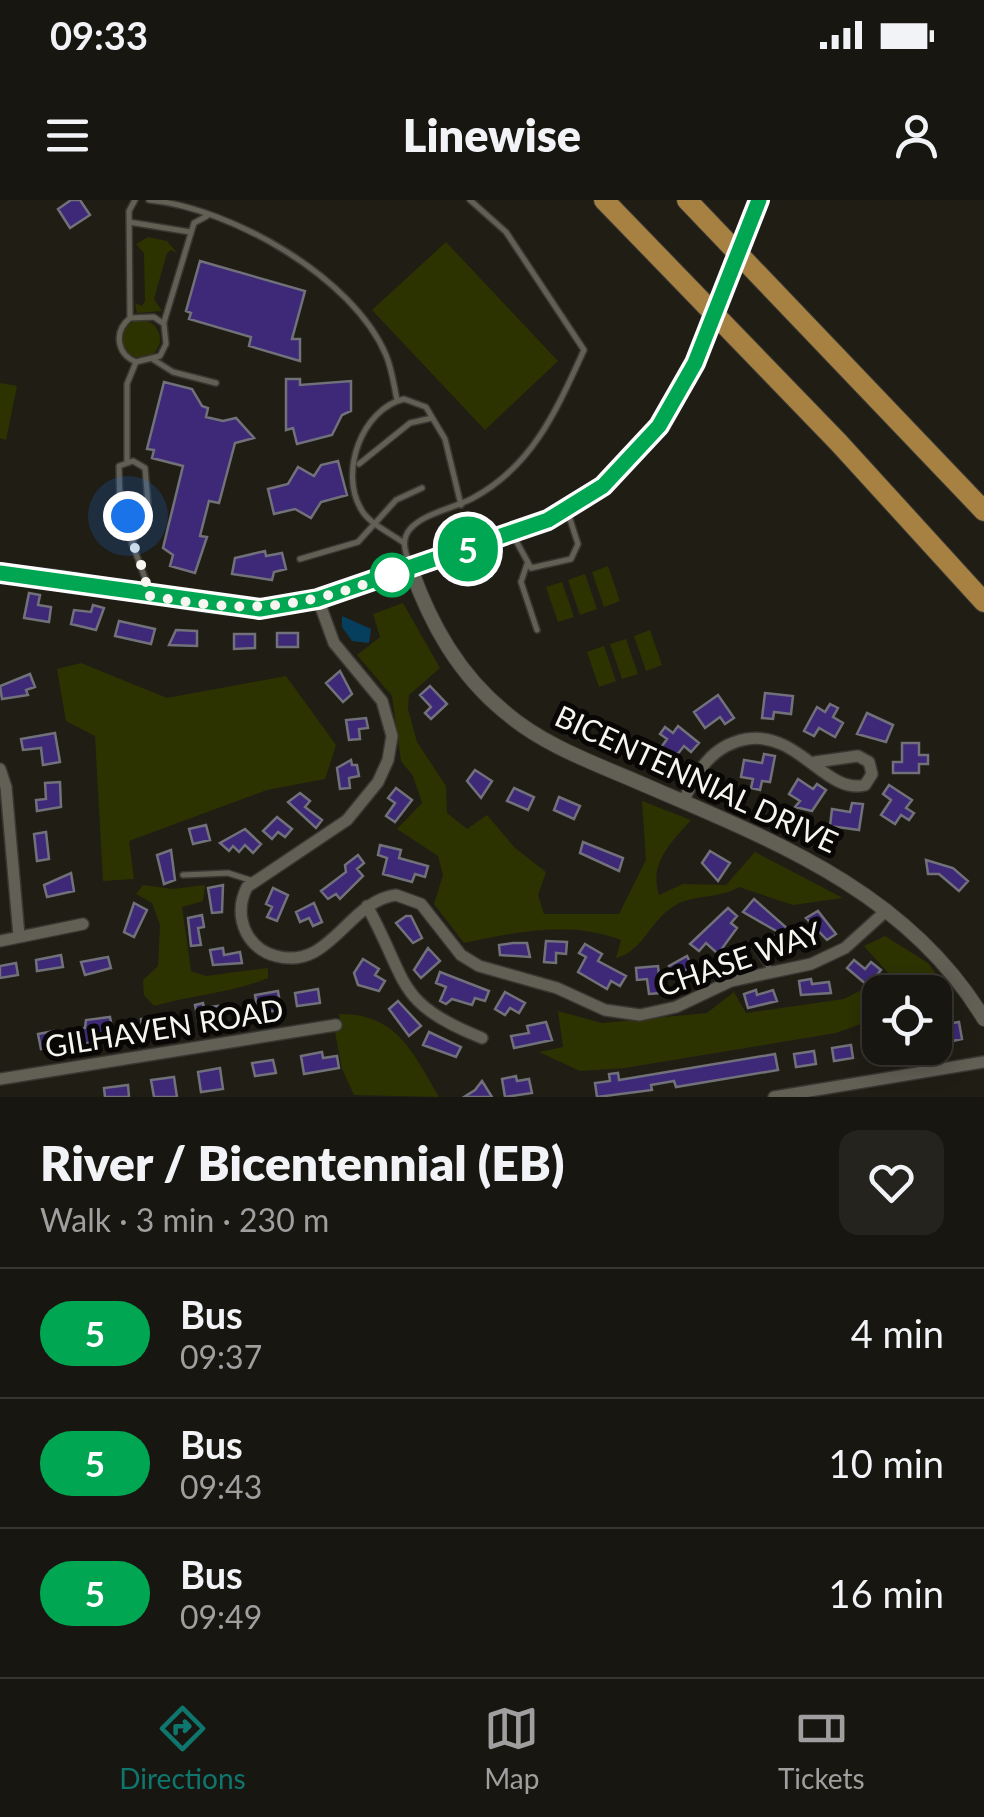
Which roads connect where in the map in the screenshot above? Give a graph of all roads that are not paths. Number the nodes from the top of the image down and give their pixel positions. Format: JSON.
{"nodes":[{"id":1,"x":135,"y":200,"type":"edge"},
{"id":2,"x":149,"y":200,"type":"edge"},
{"id":3,"x":470,"y":200,"type":"edge"},
{"id":4,"x":604,"y":200,"type":"edge"},
{"id":5,"x":687,"y":200,"type":"edge"},
{"id":6,"x":759,"y":200,"type":"edge"},
{"id":7,"x":210,"y":216,"type":"junction"},
{"id":8,"x":129,"y":222,"type":"junction"},
{"id":9,"x":190,"y":232,"type":"junction"},
{"id":10,"x":130,"y":318,"type":"junction"},
{"id":11,"x":164,"y":324,"type":"junction"},
{"id":12,"x":154,"y":360,"type":"junction"},
{"id":13,"x":136,"y":362,"type":"junction"},
{"id":14,"x":216,"y":383,"type":"dead end"},
{"id":15,"x":397,"y":400,"type":"junction"},
{"id":16,"x":437,"y":422,"type":"junction"},
{"id":17,"x":127,"y":461,"type":"junction"},
{"id":18,"x":356,"y":466,"type":"junction"},
{"id":19,"x":422,"y":488,"type":"dead end"},
{"id":20,"x":461,"y":504,"type":"junction"},
{"id":21,"x":120,"y":508,"type":"junction"},
{"id":22,"x":147,"y":509,"type":"junction"},
{"id":23,"x":567,"y":510,"type":"junction"},
{"id":24,"x":984,"y":511,"type":"edge"},
{"id":25,"x":377,"y":524,"type":"junction"},
{"id":26,"x":513,"y":534,"type":"junction"},
{"id":27,"x":404,"y":543,"type":"junction"},
{"id":28,"x":132,"y":547,"type":"junction"},
{"id":29,"x":300,"y":559,"type":"dead end"},
{"id":30,"x":527,"y":564,"type":"junction"},
{"id":31,"x":411,"y":569,"type":"junction"},
{"id":32,"x":0,"y":573,"type":"edge"},
{"id":33,"x":145,"y":595,"type":"junction"},
{"id":34,"x":318,"y":599,"type":"junction"},
{"id":35,"x":984,"y":602,"type":"edge"},
{"id":36,"x":536,"y":630,"type":"dead end"},
{"id":37,"x":814,"y":762,"type":"dead end"},
{"id":38,"x":0,"y":769,"type":"edge"},
{"id":39,"x":683,"y":802,"type":"junction"},
{"id":40,"x":183,"y":874,"type":"dead end"},
{"id":41,"x":253,"y":880,"type":"junction"},
{"id":42,"x":368,"y":906,"type":"junction"},
{"id":43,"x":887,"y":910,"type":"junction"},
{"id":44,"x":83,"y":924,"type":"dead end"},
{"id":45,"x":18,"y":936,"type":"junction"},
{"id":46,"x":0,"y":941,"type":"edge"},
{"id":47,"x":772,"y":972,"type":"junction"},
{"id":48,"x":729,"y":982,"type":"junction"},
{"id":49,"x":984,"y":1019,"type":"edge"},
{"id":50,"x":336,"y":1025,"type":"dead end"},
{"id":51,"x":482,"y":1038,"type":"dead end"},
{"id":52,"x":984,"y":1062,"type":"edge"},
{"id":53,"x":0,"y":1079,"type":"edge"},
{"id":54,"x":774,"y":1097,"type":"edge"}],
"edges":[{"from":1,"to":8,"type":"lane"},
{"from":2,"to":7,"type":"lane"},
{"from":3,"to":20,"type":"lane"},
{"from":4,"to":35,"type":"highway"},
{"from":5,"to":24,"type":"highway"},
{"from":6,"to":23,"type":"street","bridge":true},
{"from":7,"to":9,"type":"lane"},
{"from":7,"to":15,"type":"lane"},
{"from":8,"to":9,"type":"lane"},
{"from":8,"to":10,"type":"lane"},
{"from":9,"to":11,"type":"lane"},
{"from":10,"to":11,"type":"lane"},
{"from":10,"to":13,"type":"lane"},
{"from":11,"to":12,"type":"lane"},
{"from":12,"to":13,"type":"lane"},
{"from":12,"to":14,"type":"lane"},
{"from":13,"to":17,"type":"lane"},
{"from":15,"to":16,"type":"lane"},
{"from":15,"to":18,"type":"lane"},
{"from":16,"to":18,"type":"lane"},
{"from":16,"to":20,"type":"lane"},
{"from":17,"to":21,"type":"lane"},
{"from":17,"to":22,"type":"lane"},
{"from":18,"to":25,"type":"lane"},
{"from":19,"to":25,"type":"lane"},
{"from":20,"to":27,"type":"lane"},
{"from":21,"to":22,"type":"lane"},
{"from":21,"to":28,"type":"lane"},
{"from":22,"to":28,"type":"lane"},
{"from":23,"to":26,"type":"street"},
{"from":23,"to":30,"type":"lane"},
{"from":25,"to":27,"type":"lane"},
{"from":25,"to":29,"type":"lane"},
{"from":26,"to":30,"type":"lane"},
{"from":26,"to":31,"type":"street"},
{"from":27,"to":31,"type":"lane"},
{"from":28,"to":33,"type":"lane"},
{"from":30,"to":36,"type":"lane"},
{"from":31,"to":34,"type":"street"},
{"from":31,"to":39,"type":"street","name":"BICENTENNIAL DRIVE"},
{"from":32,"to":33,"type":"street"},
{"from":33,"to":34,"type":"street"},
{"from":34,"to":41,"type":"street"},
{"from":37,"to":39,"type":"street"},
{"from":38,"to":45,"type":"street"},
{"from":39,"to":43,"type":"street","name":"BICENTENNIAL DRIVE"},
{"from":40,"to":41,"type":"lane"},
{"from":41,"to":42,"type":"street"},
{"from":42,"to":48,"type":"street","name":"CHASE WAY"},
{"from":42,"to":51,"type":"street"},
{"from":43,"to":47,"type":"street","name":"CHASE WAY"},
{"from":43,"to":49,"type":"street","name":"BICENTENNIAL DRIVE"},
{"from":44,"to":45,"type":"street"},
{"from":45,"to":46,"type":"street"},
{"from":47,"to":48,"type":"street","name":"CHASE WAY"},
{"from":47,"to":48,"type":"lane"},
{"from":50,"to":53,"type":"street","name":"GILHAVEN ROAD"},
{"from":52,"to":54,"type":"street"}]}
